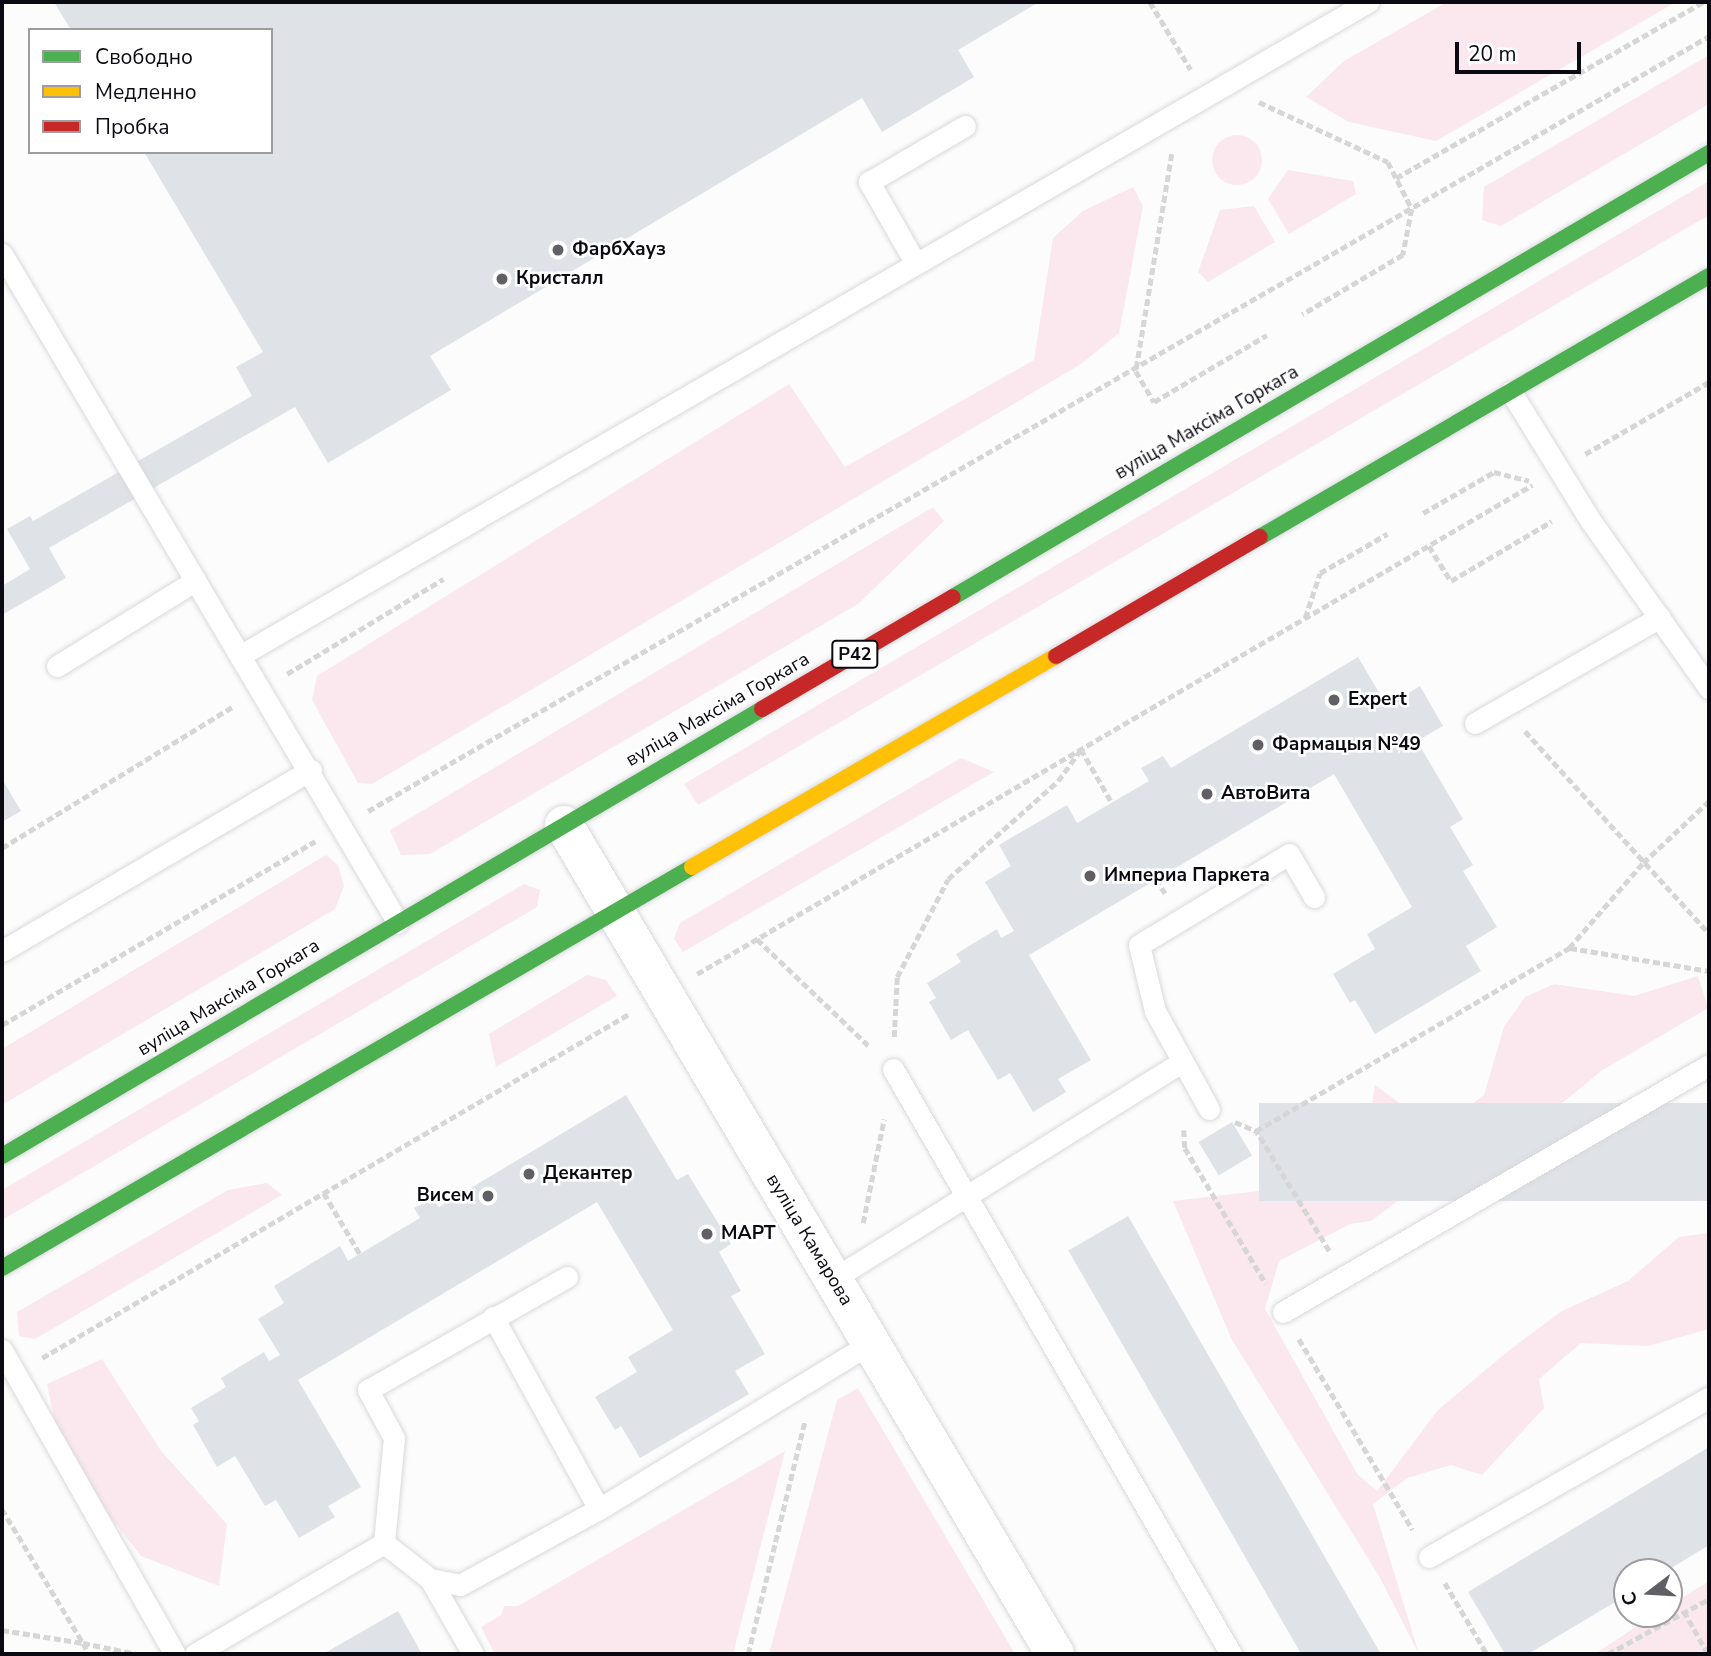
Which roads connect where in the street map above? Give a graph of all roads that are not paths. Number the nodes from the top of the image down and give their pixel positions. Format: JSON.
{"nodes":[{"id":1,"x":1368,"y":2,"type":"edge"},
{"id":2,"x":965,"y":126,"type":"dead end"},
{"id":3,"x":1709,"y":153,"type":"edge"},
{"id":4,"x":2,"y":254,"type":"edge"},
{"id":5,"x":916,"y":264,"type":"junction"},
{"id":6,"x":1709,"y":276,"type":"edge"},
{"id":7,"x":1511,"y":392,"type":"junction"},
{"id":8,"x":197,"y":580,"type":"junction"},
{"id":9,"x":1660,"y":617,"type":"junction"},
{"id":10,"x":241,"y":655,"type":"junction"},
{"id":11,"x":57,"y":666,"type":"dead end"},
{"id":12,"x":1709,"y":688,"type":"edge"},
{"id":13,"x":1475,"y":723,"type":"dead end"},
{"id":14,"x":311,"y":770,"type":"junction"},
{"id":15,"x":564,"y":825,"type":"junction"},
{"id":16,"x":1314,"y":897,"type":"dead end"},
{"id":17,"x":614,"y":908,"type":"junction"},
{"id":18,"x":398,"y":923,"type":"junction"},
{"id":19,"x":2,"y":951,"type":"edge"},
{"id":20,"x":1181,"y":1062,"type":"junction"},
{"id":21,"x":1709,"y":1065,"type":"edge"},
{"id":22,"x":893,"y":1069,"type":"road end"},
{"id":23,"x":1209,"y":1110,"type":"dead end"},
{"id":24,"x":2,"y":1156,"type":"edge"},
{"id":25,"x":966,"y":1196,"type":"junction"},
{"id":26,"x":2,"y":1268,"type":"edge"},
{"id":27,"x":844,"y":1272,"type":"junction"},
{"id":28,"x":567,"y":1277,"type":"dead end"},
{"id":29,"x":1283,"y":1312,"type":"road end"},
{"id":30,"x":493,"y":1317,"type":"junction"},
{"id":31,"x":871,"y":1343,"type":"junction"},
{"id":32,"x":2,"y":1350,"type":"edge"},
{"id":33,"x":1709,"y":1397,"type":"edge"},
{"id":34,"x":599,"y":1508,"type":"junction"},
{"id":35,"x":383,"y":1543,"type":"junction"},
{"id":36,"x":1429,"y":1558,"type":"road end"},
{"id":37,"x":430,"y":1579,"type":"junction"},
{"id":38,"x":175,"y":1654,"type":"edge"},
{"id":39,"x":195,"y":1654,"type":"edge"},
{"id":40,"x":473,"y":1654,"type":"edge"},
{"id":41,"x":1055,"y":1654,"type":"edge"},
{"id":42,"x":1231,"y":1654,"type":"edge"}],
"edges":[{"from":1,"to":5,"type":"lane"},
{"from":2,"to":5,"type":"lane"},
{"from":3,"to":15,"type":"main road","name":"вуліца Максіма Горкага","number":"Р42"},
{"from":4,"to":8,"type":"lane"},
{"from":5,"to":10,"type":"lane"},
{"from":6,"to":7,"type":"main road"},
{"from":7,"to":9,"type":"lane"},
{"from":7,"to":17,"type":"main road"},
{"from":8,"to":10,"type":"lane"},
{"from":8,"to":11,"type":"lane"},
{"from":9,"to":12,"type":"lane"},
{"from":9,"to":13,"type":"lane"},
{"from":10,"to":14,"type":"lane"},
{"from":14,"to":18,"type":"lane"},
{"from":14,"to":19,"type":"lane"},
{"from":15,"to":17,"type":"street","name":"вуліца Камарова"},
{"from":15,"to":18,"type":"main road","name":"вуліца Максіма Горкага","number":"Р42"},
{"from":16,"to":20,"type":"lane"},
{"from":17,"to":26,"type":"main road"},
{"from":17,"to":27,"type":"street","name":"вуліца Камарова"},
{"from":18,"to":24,"type":"main road","name":"вуліца Максіма Горкага","number":"Р42"},
{"from":20,"to":23,"type":"lane"},
{"from":20,"to":25,"type":"lane"},
{"from":21,"to":29,"type":"lane"},
{"from":22,"to":25,"type":"lane"},
{"from":25,"to":27,"type":"lane"},
{"from":25,"to":42,"type":"lane"},
{"from":27,"to":31,"type":"street","name":"вуліца Камарова"},
{"from":28,"to":30,"type":"lane"},
{"from":30,"to":34,"type":"lane"},
{"from":30,"to":35,"type":"lane"},
{"from":31,"to":34,"type":"lane"},
{"from":31,"to":41,"type":"street","name":"вуліца Камарова"},
{"from":32,"to":38,"type":"lane"},
{"from":33,"to":36,"type":"lane"},
{"from":34,"to":37,"type":"lane"},
{"from":35,"to":37,"type":"lane"},
{"from":35,"to":39,"type":"lane"},
{"from":37,"to":40,"type":"lane"}]}
